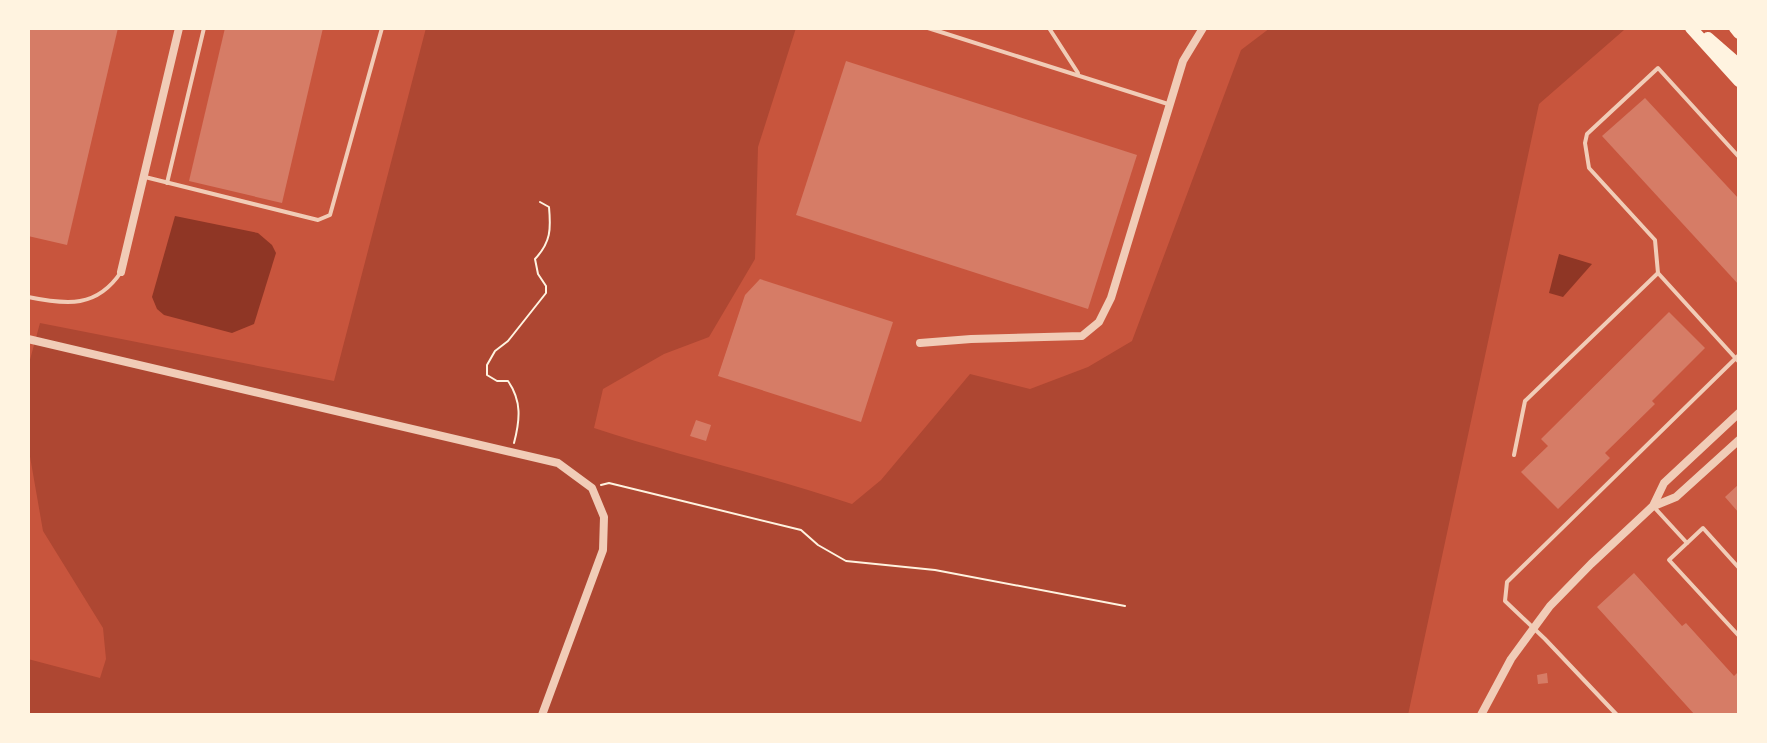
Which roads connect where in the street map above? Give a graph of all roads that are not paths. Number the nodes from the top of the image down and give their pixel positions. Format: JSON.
{"nodes":[{"id":1,"x":179,"y":28,"type":"edge"},
{"id":2,"x":204,"y":28,"type":"edge"},
{"id":3,"x":382,"y":28,"type":"edge"},
{"id":4,"x":928,"y":28,"type":"edge"},
{"id":5,"x":1049,"y":28,"type":"edge"},
{"id":6,"x":1203,"y":28,"type":"edge"},
{"id":7,"x":1694,"y":28,"type":"edge"},
{"id":8,"x":1735,"y":28,"type":"edge"},
{"id":9,"x":1739,"y":33,"type":"edge"},
{"id":10,"x":1739,"y":65,"type":"edge"},
{"id":11,"x":1080,"y":75,"type":"junction"},
{"id":12,"x":1739,"y":81,"type":"edge"},
{"id":13,"x":1170,"y":105,"type":"junction"},
{"id":14,"x":1739,"y":157,"type":"edge"},
{"id":15,"x":145,"y":177,"type":"junction"},
{"id":16,"x":167,"y":183,"type":"junction"},
{"id":17,"x":121,"y":272,"type":"joint"},
{"id":18,"x":1658,"y":273,"type":"junction"},
{"id":19,"x":28,"y":297,"type":"edge"},
{"id":20,"x":28,"y":339,"type":"edge"},
{"id":21,"x":920,"y":343,"type":"dead end"},
{"id":22,"x":1738,"y":359,"type":"edge"},
{"id":23,"x":1739,"y":413,"type":"edge"},
{"id":24,"x":1739,"y":440,"type":"edge"},
{"id":25,"x":1514,"y":455,"type":"dead end"},
{"id":26,"x":1653,"y":506,"type":"junction"},
{"id":27,"x":1687,"y":543,"type":"junction"},
{"id":28,"x":1739,"y":568,"type":"edge"},
{"id":29,"x":1533,"y":627,"type":"junction"},
{"id":30,"x":1739,"y":636,"type":"edge"},
{"id":31,"x":542,"y":715,"type":"edge"},
{"id":32,"x":1481,"y":715,"type":"edge"},
{"id":33,"x":1617,"y":715,"type":"edge"}],
"edges":[{"from":1,"to":15,"type":"street"},
{"from":2,"to":16,"type":"lane"},
{"from":3,"to":16,"type":"lane"},
{"from":4,"to":11,"type":"lane"},
{"from":5,"to":11,"type":"lane"},
{"from":6,"to":13,"type":"street"},
{"from":7,"to":10,"type":"main road"},
{"from":7,"to":12,"type":"main road"},
{"from":8,"to":9,"type":"main road"},
{"from":11,"to":13,"type":"lane"},
{"from":13,"to":21,"type":"street"},
{"from":14,"to":18,"type":"lane"},
{"from":15,"to":16,"type":"lane"},
{"from":15,"to":17,"type":"street"},
{"from":17,"to":19,"type":"lane"},
{"from":18,"to":22,"type":"lane"},
{"from":18,"to":25,"type":"lane"},
{"from":20,"to":31,"type":"street"},
{"from":22,"to":29,"type":"lane"},
{"from":23,"to":26,"type":"street"},
{"from":24,"to":26,"type":"street"},
{"from":26,"to":27,"type":"lane"},
{"from":26,"to":29,"type":"street"},
{"from":27,"to":28,"type":"lane"},
{"from":27,"to":30,"type":"lane"},
{"from":29,"to":32,"type":"street"},
{"from":29,"to":33,"type":"lane"}]}
